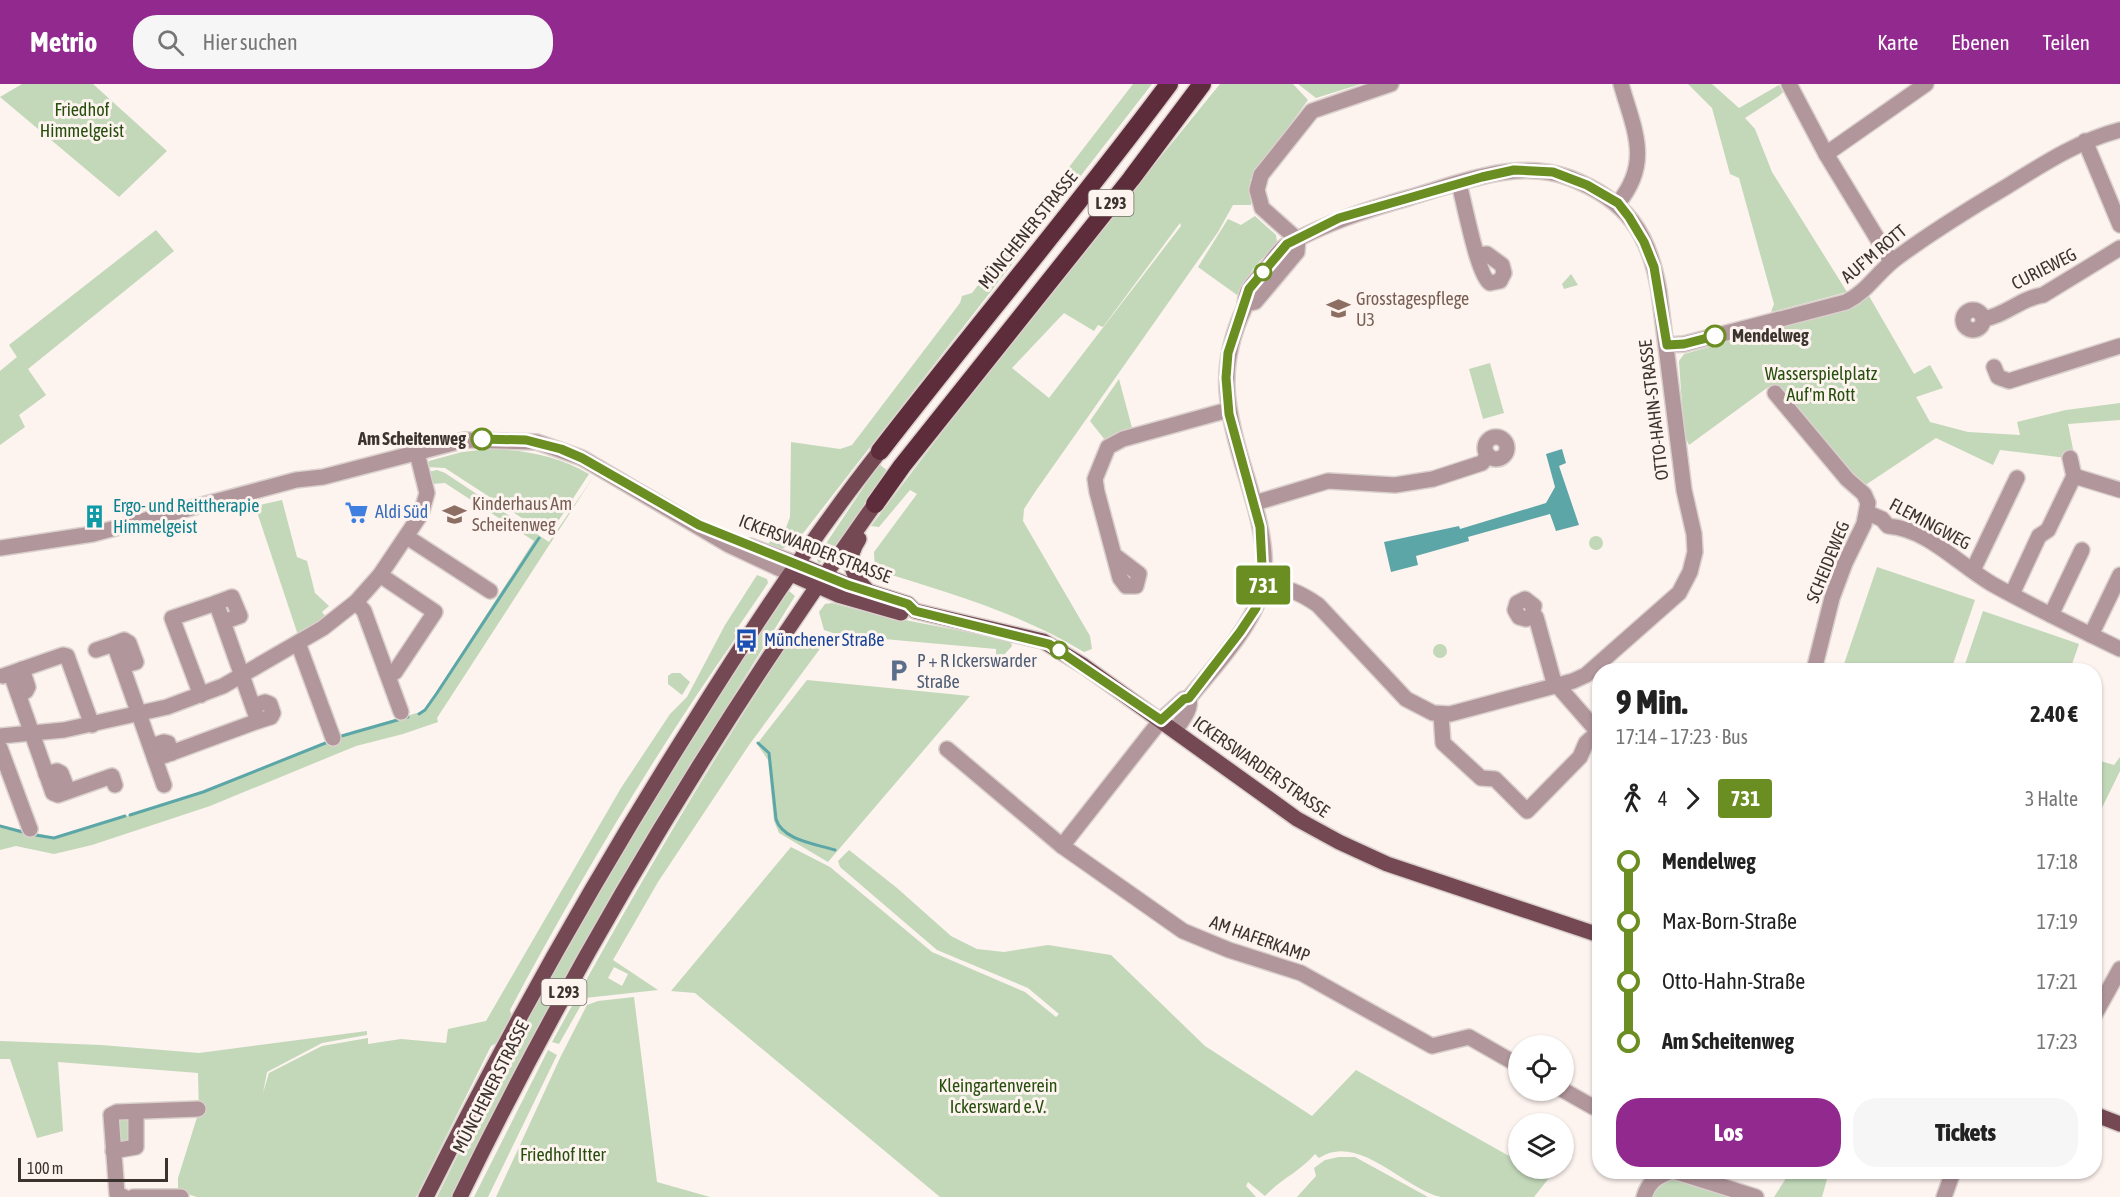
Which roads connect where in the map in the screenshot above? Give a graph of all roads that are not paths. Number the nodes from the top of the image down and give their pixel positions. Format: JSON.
{"nodes":[{"id":1,"x":1169,"y":84,"type":"edge"},
{"id":2,"x":1202,"y":84,"type":"edge"},
{"id":3,"x":1391,"y":84,"type":"edge"},
{"id":4,"x":1621,"y":84,"type":"edge"},
{"id":5,"x":1789,"y":84,"type":"edge"},
{"id":6,"x":1926,"y":84,"type":"edge"},
{"id":7,"x":2120,"y":130,"type":"edge"},
{"id":8,"x":2085,"y":141,"type":"junction"},
{"id":9,"x":1826,"y":154,"type":"junction"},
{"id":10,"x":1460,"y":184,"type":"junction"},
{"id":11,"x":1618,"y":203,"type":"junction"},
{"id":12,"x":2120,"y":225,"type":"edge"},
{"id":13,"x":1298,"y":240,"type":"junction"},
{"id":14,"x":2120,"y":248,"type":"edge"},
{"id":15,"x":1478,"y":255,"type":"dead end"},
{"id":16,"x":1891,"y":261,"type":"junction"},
{"id":17,"x":1983,"y":319,"type":"dead end"},
{"id":18,"x":1667,"y":345,"type":"junction"},
{"id":19,"x":2120,"y":346,"type":"edge"},
{"id":20,"x":1994,"y":367,"type":"dead end"},
{"id":21,"x":1775,"y":393,"type":"dead end"},
{"id":22,"x":1228,"y":410,"type":"junction"},
{"id":23,"x":880,"y":451,"type":"joint"},
{"id":24,"x":417,"y":453,"type":"junction"},
{"id":25,"x":1488,"y":455,"type":"dead end"},
{"id":26,"x":2070,"y":458,"type":"dead end"},
{"id":27,"x":2074,"y":476,"type":"junction"},
{"id":28,"x":2018,"y":478,"type":"dead end"},
{"id":29,"x":2120,"y":490,"type":"edge"},
{"id":30,"x":1255,"y":503,"type":"junction"},
{"id":31,"x":875,"y":504,"type":"junction"},
{"id":32,"x":1868,"y":513,"type":"junction"},
{"id":33,"x":407,"y":537,"type":"junction"},
{"id":34,"x":0,"y":548,"type":"edge"},
{"id":35,"x":2082,"y":550,"type":"dead end"},
{"id":36,"x":1114,"y":555,"type":"dead end"},
{"id":37,"x":794,"y":569,"type":"junction"},
{"id":38,"x":1973,"y":570,"type":"junction"},
{"id":39,"x":380,"y":575,"type":"junction"},
{"id":40,"x":2120,"y":575,"type":"edge"},
{"id":41,"x":820,"y":581,"type":"junction"},
{"id":42,"x":1263,"y":585,"type":"junction"},
{"id":43,"x":490,"y":591,"type":"dead end"},
{"id":44,"x":869,"y":592,"type":"junction"},
{"id":45,"x":2012,"y":594,"type":"junction"},
{"id":46,"x":356,"y":602,"type":"junction"},
{"id":47,"x":915,"y":611,"type":"junction"},
{"id":48,"x":1533,"y":615,"type":"dead end"},
{"id":49,"x":2051,"y":615,"type":"junction"},
{"id":50,"x":2091,"y":634,"type":"junction"},
{"id":51,"x":298,"y":643,"type":"junction"},
{"id":52,"x":2120,"y":649,"type":"edge"},
{"id":53,"x":96,"y":650,"type":"dead end"},
{"id":54,"x":381,"y":654,"type":"junction"},
{"id":55,"x":403,"y":660,"type":"junction"},
{"id":56,"x":1599,"y":663,"type":"edge"},
{"id":57,"x":1816,"y":663,"type":"edge"},
{"id":58,"x":1592,"y":669,"type":"edge"},
{"id":59,"x":388,"y":675,"type":"junction"},
{"id":60,"x":242,"y":676,"type":"junction"},
{"id":61,"x":1556,"y":685,"type":"junction"},
{"id":62,"x":201,"y":695,"type":"junction"},
{"id":63,"x":1189,"y":698,"type":"junction"},
{"id":64,"x":401,"y":712,"type":"dead end"},
{"id":65,"x":139,"y":713,"type":"junction"},
{"id":66,"x":1441,"y":714,"type":"junction"},
{"id":67,"x":1161,"y":720,"type":"junction"},
{"id":68,"x":1592,"y":724,"type":"edge"},
{"id":69,"x":92,"y":725,"type":"junction"},
{"id":70,"x":1175,"y":731,"type":"junction"},
{"id":71,"x":34,"y":735,"type":"junction"},
{"id":72,"x":0,"y":736,"type":"edge"},
{"id":73,"x":333,"y":738,"type":"dead end"},
{"id":74,"x":1592,"y":738,"type":"edge"},
{"id":75,"x":0,"y":748,"type":"edge"},
{"id":76,"x":947,"y":749,"type":"dead end"},
{"id":77,"x":153,"y":753,"type":"junction"},
{"id":78,"x":115,"y":785,"type":"dead end"},
{"id":79,"x":164,"y":785,"type":"dead end"},
{"id":80,"x":30,"y":830,"type":"dead end"},
{"id":81,"x":1062,"y":846,"type":"junction"},
{"id":82,"x":1592,"y":933,"type":"edge"},
{"id":83,"x":2120,"y":969,"type":"edge"},
{"id":84,"x":2102,"y":1002,"type":"edge"},
{"id":85,"x":1508,"y":1059,"type":"edge"},
{"id":86,"x":1574,"y":1096,"type":"edge"},
{"id":87,"x":1592,"y":1106,"type":"edge"},
{"id":88,"x":198,"y":1109,"type":"dead end"},
{"id":89,"x":136,"y":1112,"type":"junction"},
{"id":90,"x":2102,"y":1117,"type":"edge"},
{"id":91,"x":2120,"y":1124,"type":"edge"},
{"id":92,"x":113,"y":1151,"type":"junction"},
{"id":93,"x":1655,"y":1179,"type":"edge"},
{"id":94,"x":1699,"y":1179,"type":"edge"},
{"id":95,"x":1950,"y":1179,"type":"edge"},
{"id":96,"x":124,"y":1197,"type":"edge"},
{"id":97,"x":133,"y":1197,"type":"edge"},
{"id":98,"x":181,"y":1197,"type":"edge"},
{"id":99,"x":426,"y":1197,"type":"edge"},
{"id":100,"x":460,"y":1197,"type":"edge"},
{"id":101,"x":1644,"y":1197,"type":"edge"},
{"id":102,"x":1756,"y":1197,"type":"edge"},
{"id":103,"x":1944,"y":1197,"type":"edge"}],
"edges":[{"from":1,"to":23,"type":"highway","name":"MÜNCHENER STRASSE","number":"L 293"},
{"from":2,"to":31,"type":"highway","name":"MÜNCHENER STRASSE","number":"L 293"},
{"from":3,"to":13,"type":"street"},
{"from":4,"to":11,"type":"street"},
{"from":5,"to":9,"type":"street"},
{"from":6,"to":9,"type":"street"},
{"from":7,"to":8,"type":"street","name":"AUF'M ROTT"},
{"from":8,"to":12,"type":"street"},
{"from":8,"to":16,"type":"street","name":"AUF'M ROTT"},
{"from":9,"to":16,"type":"street"},
{"from":10,"to":11,"type":"street","name":"OTTO-HAHN-STRASSE"},
{"from":10,"to":13,"type":"street","name":"OTTO-HAHN-STRASSE"},
{"from":10,"to":15,"type":"street"},
{"from":11,"to":18,"type":"street","name":"OTTO-HAHN-STRASSE"},
{"from":13,"to":22,"type":"street"},
{"from":14,"to":17,"type":"street","name":"CURIEWEG"},
{"from":16,"to":18,"type":"street","name":"AUF'M ROTT"},
{"from":18,"to":56,"type":"street","name":"OTTO-HAHN-STRASSE"},
{"from":19,"to":20,"type":"street"},
{"from":21,"to":32,"type":"street","name":"SCHEIDEWEG"},
{"from":22,"to":30,"type":"street"},
{"from":22,"to":36,"type":"street"},
{"from":23,"to":37,"type":"main road","name":"MÜNCHENER STRASSE","number":"L 293"},
{"from":24,"to":33,"type":"street"},
{"from":24,"to":34,"type":"street","name":"ICKERSWARDER STRASSE"},
{"from":24,"to":37,"type":"street","name":"ICKERSWARDER STRASSE"},
{"from":25,"to":30,"type":"street"},
{"from":26,"to":27,"type":"street"},
{"from":27,"to":29,"type":"street"},
{"from":27,"to":45,"type":"street"},
{"from":28,"to":38,"type":"street","name":"FLEMINGWEG"},
{"from":30,"to":42,"type":"street"},
{"from":31,"to":41,"type":"main road","name":"MÜNCHENER STRASSE","number":"L 293"},
{"from":31,"to":44,"type":"main road"},
{"from":32,"to":38,"type":"street","name":"FLEMINGWEG"},
{"from":32,"to":57,"type":"street","name":"SCHEIDEWEG"},
{"from":33,"to":39,"type":"street"},
{"from":33,"to":43,"type":"street"},
{"from":35,"to":49,"type":"street"},
{"from":37,"to":41,"type":"main road","name":"ICKERSWARDER STRASSE"},
{"from":37,"to":99,"type":"main road","name":"MÜNCHENER STRASSE","number":"L 293"},
{"from":38,"to":45,"type":"street","name":"FLEMINGWEG"},
{"from":39,"to":46,"type":"street"},
{"from":39,"to":55,"type":"street"},
{"from":40,"to":50,"type":"street"},
{"from":41,"to":44,"type":"main road","name":"ICKERSWARDER STRASSE"},
{"from":41,"to":47,"type":"main road","name":"ICKERSWARDER STRASSE"},
{"from":41,"to":100,"type":"main road","name":"MÜNCHENER STRASSE","number":"L 293"},
{"from":42,"to":63,"type":"street"},
{"from":42,"to":66,"type":"street"},
{"from":44,"to":47,"type":"main road","name":"ICKERSWARDER STRASSE"},
{"from":45,"to":49,"type":"street","name":"FLEMINGWEG"},
{"from":46,"to":51,"type":"street"},
{"from":46,"to":54,"type":"street"},
{"from":47,"to":67,"type":"main road","name":"ICKERSWARDER STRASSE"},
{"from":48,"to":61,"type":"street"},
{"from":49,"to":50,"type":"street","name":"FLEMINGWEG"},
{"from":50,"to":52,"type":"street","name":"FLEMINGWEG"},
{"from":51,"to":60,"type":"street"},
{"from":51,"to":73,"type":"street"},
{"from":53,"to":65,"type":"street"},
{"from":54,"to":55,"type":"street"},
{"from":54,"to":59,"type":"street"},
{"from":55,"to":59,"type":"street"},
{"from":58,"to":61,"type":"street","name":"OTTO-HAHN-STRASSE"},
{"from":59,"to":64,"type":"street"},
{"from":60,"to":62,"type":"street"},
{"from":60,"to":62,"type":"street"},
{"from":60,"to":77,"type":"street"},
{"from":61,"to":66,"type":"street","name":"OTTO-HAHN-STRASSE"},
{"from":61,"to":68,"type":"street"},
{"from":62,"to":65,"type":"street"},
{"from":63,"to":67,"type":"street"},
{"from":63,"to":70,"type":"street"},
{"from":65,"to":69,"type":"street"},
{"from":65,"to":77,"type":"street"},
{"from":66,"to":74,"type":"street"},
{"from":67,"to":70,"type":"main road","name":"ICKERSWARDER STRASSE"},
{"from":67,"to":81,"type":"street"},
{"from":69,"to":71,"type":"street"},
{"from":69,"to":71,"type":"street"},
{"from":70,"to":82,"type":"main road","name":"ICKERSWARDER STRASSE"},
{"from":71,"to":72,"type":"street"},
{"from":71,"to":78,"type":"street"},
{"from":75,"to":80,"type":"street"},
{"from":76,"to":81,"type":"street","name":"AM HAFERKAMP"},
{"from":77,"to":79,"type":"street"},
{"from":81,"to":85,"type":"street","name":"AM HAFERKAMP"},
{"from":83,"to":84,"type":"street"},
{"from":86,"to":87,"type":"street"},
{"from":88,"to":89,"type":"street"},
{"from":89,"to":92,"type":"street"},
{"from":89,"to":92,"type":"street"},
{"from":90,"to":91,"type":"main road"},
{"from":92,"to":96,"type":"street"},
{"from":93,"to":101,"type":"street"},
{"from":94,"to":102,"type":"street"},
{"from":95,"to":103,"type":"street"},
{"from":97,"to":98,"type":"street"}]}
